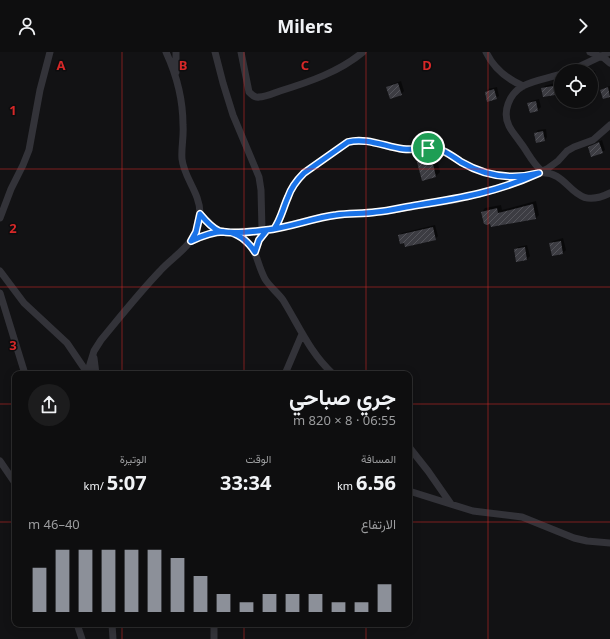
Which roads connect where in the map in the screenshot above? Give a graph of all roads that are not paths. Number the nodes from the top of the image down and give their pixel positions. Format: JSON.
{"nodes":[{"id":1,"x":50,"y":52,"type":"edge"},
{"id":2,"x":166,"y":52,"type":"edge"},
{"id":3,"x":176,"y":52,"type":"edge"},
{"id":4,"x":216,"y":52,"type":"edge"},
{"id":5,"x":241,"y":52,"type":"edge"},
{"id":6,"x":363,"y":52,"type":"edge"},
{"id":7,"x":486,"y":52,"type":"edge"},
{"id":8,"x":590,"y":52,"type":"edge"},
{"id":9,"x":610,"y":52,"type":"edge"},
{"id":10,"x":599,"y":56,"type":"junction"},
{"id":11,"x":610,"y":63,"type":"edge"},
{"id":12,"x":584,"y":64,"type":"edge"},
{"id":13,"x":554,"y":76,"type":"edge"},
{"id":14,"x":176,"y":79,"type":"junction"},
{"id":15,"x":523,"y":86,"type":"junction"},
{"id":16,"x":610,"y":125,"type":"edge"},
{"id":17,"x":540,"y":172,"type":"junction"},
{"id":18,"x":610,"y":193,"type":"edge"},
{"id":19,"x":200,"y":214,"type":"junction"},
{"id":20,"x":0,"y":218,"type":"edge"},
{"id":21,"x":268,"y":230,"type":"junction"},
{"id":22,"x":219,"y":231,"type":"junction"},
{"id":23,"x":233,"y":232,"type":"junction"},
{"id":24,"x":191,"y":241,"type":"junction"},
{"id":25,"x":255,"y":252,"type":"junction"},
{"id":26,"x":0,"y":271,"type":"edge"},
{"id":27,"x":0,"y":293,"type":"edge"},
{"id":28,"x":302,"y":334,"type":"junction"},
{"id":29,"x":94,"y":351,"type":"junction"},
{"id":30,"x":24,"y":371,"type":"edge"},
{"id":31,"x":86,"y":371,"type":"edge"},
{"id":32,"x":88,"y":371,"type":"edge"},
{"id":33,"x":96,"y":371,"type":"edge"},
{"id":34,"x":286,"y":371,"type":"edge"},
{"id":35,"x":329,"y":371,"type":"edge"},
{"id":36,"x":412,"y":451,"type":"edge"},
{"id":37,"x":0,"y":461,"type":"edge"},
{"id":38,"x":12,"y":479,"type":"edge"},
{"id":39,"x":412,"y":492,"type":"edge"},
{"id":40,"x":451,"y":504,"type":"junction"},
{"id":41,"x":610,"y":543,"type":"edge"},
{"id":42,"x":78,"y":627,"type":"edge"},
{"id":43,"x":112,"y":627,"type":"edge"},
{"id":44,"x":214,"y":627,"type":"edge"},
{"id":45,"x":82,"y":639,"type":"edge"},
{"id":46,"x":112,"y":639,"type":"edge"},
{"id":47,"x":214,"y":639,"type":"edge"}],
"edges":[{"from":1,"to":20,"type":"street"},
{"from":2,"to":14,"type":"street"},
{"from":3,"to":14,"type":"street"},
{"from":4,"to":21,"type":"street"},
{"from":5,"to":6,"type":"street"},
{"from":7,"to":15,"type":"street"},
{"from":8,"to":10,"type":"street"},
{"from":9,"to":10,"type":"street"},
{"from":10,"to":11,"type":"street"},
{"from":10,"to":12,"type":"street"},
{"from":13,"to":15,"type":"street"},
{"from":14,"to":19,"type":"street"},
{"from":15,"to":17,"type":"street"},
{"from":16,"to":17,"type":"street"},
{"from":17,"to":18,"type":"street"},
{"from":17,"to":21,"type":"street"},
{"from":17,"to":21,"type":"street"},
{"from":19,"to":22,"type":"street"},
{"from":19,"to":24,"type":"street"},
{"from":21,"to":23,"type":"street"},
{"from":21,"to":25,"type":"street"},
{"from":22,"to":23,"type":"street"},
{"from":22,"to":24,"type":"street"},
{"from":23,"to":25,"type":"street"},
{"from":24,"to":29,"type":"street"},
{"from":25,"to":28,"type":"street"},
{"from":26,"to":31,"type":"street"},
{"from":27,"to":30,"type":"street"},
{"from":28,"to":34,"type":"street"},
{"from":28,"to":35,"type":"street"},
{"from":29,"to":32,"type":"street"},
{"from":29,"to":33,"type":"street"},
{"from":36,"to":40,"type":"street"},
{"from":37,"to":38,"type":"street"},
{"from":39,"to":40,"type":"street"},
{"from":40,"to":41,"type":"street"},
{"from":42,"to":45,"type":"street"},
{"from":43,"to":46,"type":"street"},
{"from":44,"to":47,"type":"street"}]}
